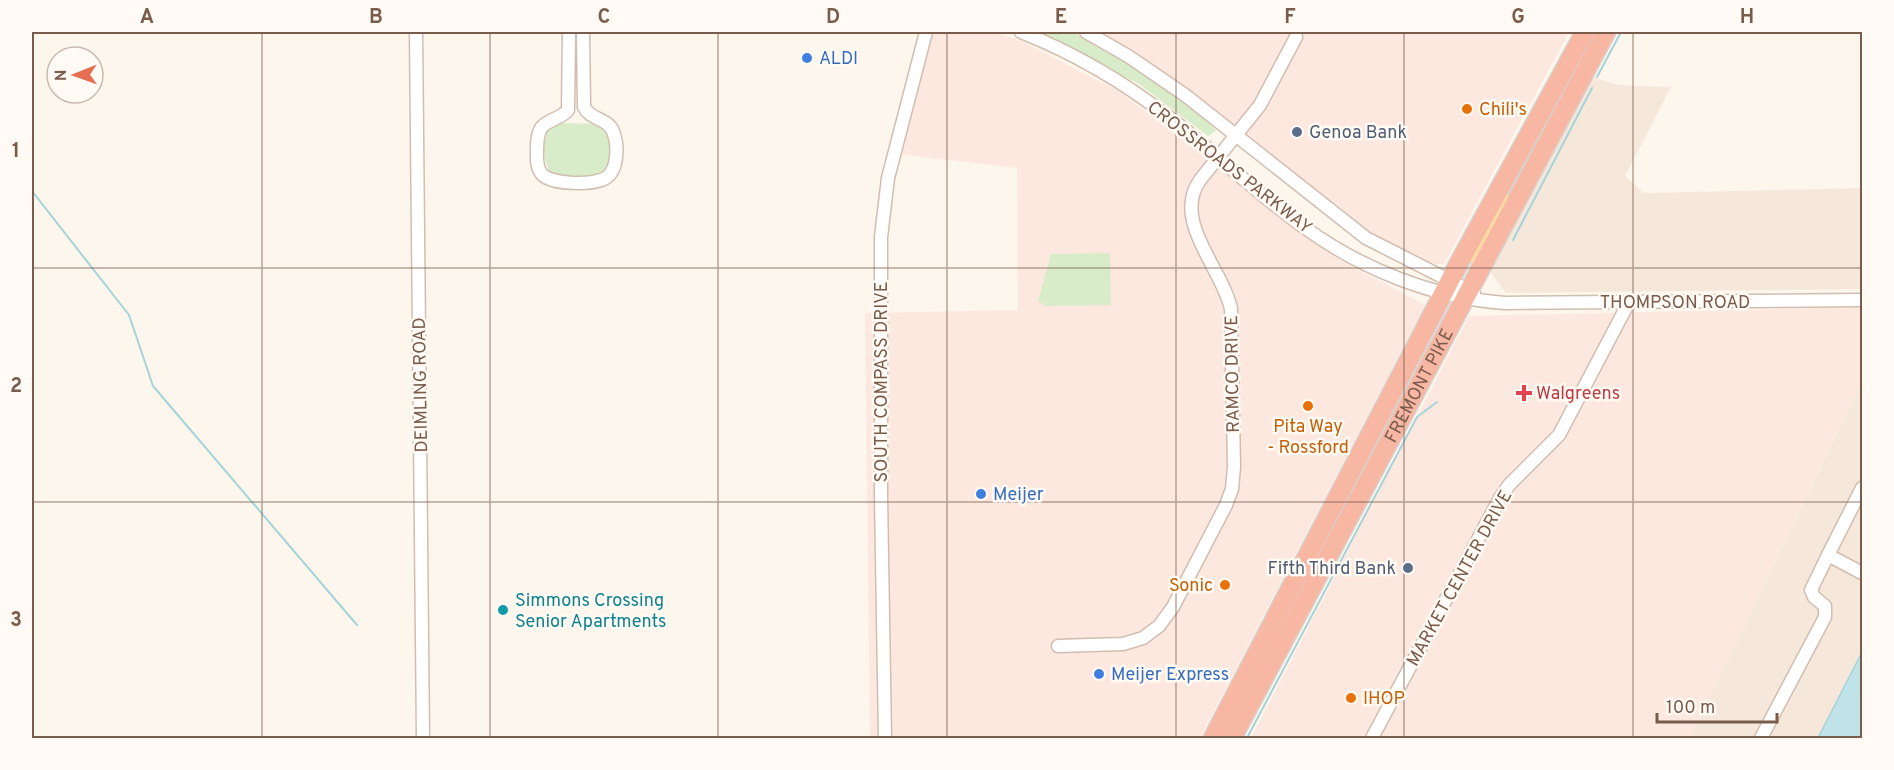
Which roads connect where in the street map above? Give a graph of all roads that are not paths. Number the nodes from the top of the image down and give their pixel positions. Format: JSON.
{"nodes":[{"id":1,"x":416,"y":32,"type":"edge"},
{"id":2,"x":569,"y":32,"type":"edge"},
{"id":3,"x":583,"y":32,"type":"edge"},
{"id":4,"x":926,"y":32,"type":"edge"},
{"id":5,"x":1021,"y":32,"type":"edge"},
{"id":6,"x":1086,"y":32,"type":"edge"},
{"id":7,"x":1585,"y":32,"type":"edge"},
{"id":8,"x":1606,"y":32,"type":"edge"},
{"id":9,"x":1296,"y":37,"type":"dead end"},
{"id":10,"x":1236,"y":136,"type":"junction"},
{"id":11,"x":1218,"y":156,"type":"junction"},
{"id":12,"x":1458,"y":289,"type":"junction"},
{"id":13,"x":1863,"y":300,"type":"edge"},
{"id":14,"x":1629,"y":302,"type":"junction"},
{"id":15,"x":1863,"y":488,"type":"edge"},
{"id":16,"x":1828,"y":555,"type":"junction"},
{"id":17,"x":1863,"y":573,"type":"edge"},
{"id":18,"x":1291,"y":588,"type":"junction"},
{"id":19,"x":1058,"y":646,"type":"dead end"},
{"id":20,"x":423,"y":738,"type":"edge"},
{"id":21,"x":885,"y":738,"type":"edge"},
{"id":22,"x":1213,"y":738,"type":"edge"},
{"id":23,"x":1225,"y":738,"type":"edge"},
{"id":24,"x":1232,"y":738,"type":"edge"},
{"id":25,"x":1372,"y":738,"type":"edge"},
{"id":26,"x":1761,"y":738,"type":"edge"}],
"edges":[{"from":1,"to":20,"type":"street","name":"DEIMLING ROAD"},
{"from":2,"to":3,"type":"street"},
{"from":4,"to":21,"type":"street","name":"SOUTH COMPASS DRIVE"},
{"from":5,"to":11,"type":"street","name":"CROSSROADS PARKWAY"},
{"from":6,"to":10,"type":"street","name":"CROSSROADS PARKWAY"},
{"from":7,"to":12,"type":"highway","name":"FREMONT PIKE"},
{"from":8,"to":12,"type":"highway","name":"FREMONT PIKE"},
{"from":9,"to":10,"type":"street","name":"RAMCO DRIVE"},
{"from":10,"to":11,"type":"street","name":"RAMCO DRIVE"},
{"from":10,"to":12,"type":"street","name":"CROSSROADS PARKWAY"},
{"from":11,"to":12,"type":"street","name":"CROSSROADS PARKWAY"},
{"from":11,"to":19,"type":"street","name":"RAMCO DRIVE"},
{"from":12,"to":14,"type":"street","name":"THOMPSON ROAD"},
{"from":12,"to":18,"type":"highway","name":"FREMONT PIKE"},
{"from":12,"to":24,"type":"highway","name":"FREMONT PIKE"},
{"from":13,"to":14,"type":"street","name":"THOMPSON ROAD"},
{"from":14,"to":25,"type":"street","name":"MARKET CENTER DRIVE"},
{"from":15,"to":16,"type":"street"},
{"from":16,"to":17,"type":"street"},
{"from":16,"to":26,"type":"street"},
{"from":18,"to":22,"type":"highway","name":"FREMONT PIKE"},
{"from":18,"to":23,"type":"highway"}]}
